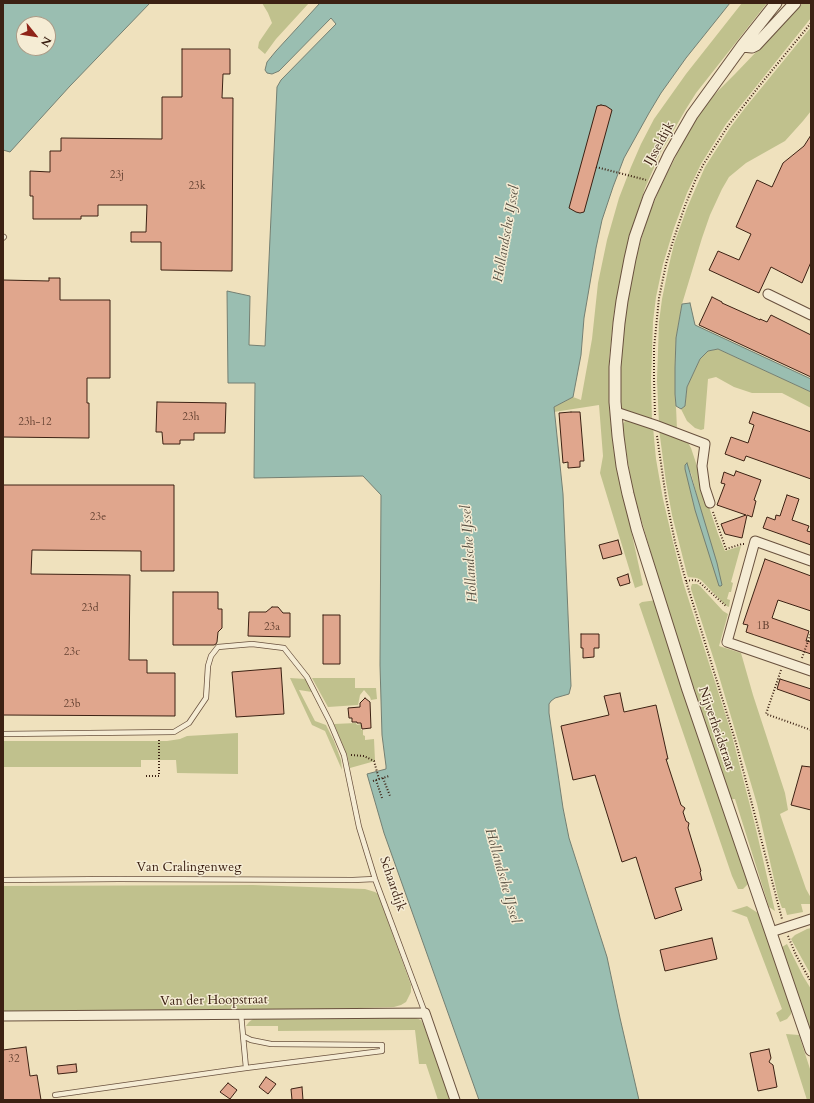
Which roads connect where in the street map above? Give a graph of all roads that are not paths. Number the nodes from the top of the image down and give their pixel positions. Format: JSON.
{"nodes":[{"id":1,"x":776,"y":3,"type":"edge"},
{"id":2,"x":795,"y":3,"type":"edge"},
{"id":3,"x":742,"y":46,"type":"junction"},
{"id":4,"x":768,"y":294,"type":"dead end"},
{"id":5,"x":810,"y":311,"type":"edge"},
{"id":6,"x":619,"y":323,"type":"joint"},
{"id":7,"x":616,"y":412,"type":"junction"},
{"id":8,"x":710,"y":503,"type":"road end"},
{"id":9,"x":811,"y":561,"type":"edge"},
{"id":10,"x":811,"y":671,"type":"edge"},
{"id":11,"x":3,"y":734,"type":"edge"},
{"id":12,"x":375,"y":879,"type":"junction"},
{"id":13,"x":3,"y":880,"type":"edge"},
{"id":14,"x":811,"y":919,"type":"edge"},
{"id":15,"x":771,"y":932,"type":"junction"},
{"id":16,"x":425,"y":1013,"type":"junction"},
{"id":17,"x":241,"y":1014,"type":"junction"},
{"id":18,"x":3,"y":1016,"type":"edge"},
{"id":19,"x":243,"y":1036,"type":"junction"},
{"id":20,"x":811,"y":1050,"type":"edge"},
{"id":21,"x":246,"y":1068,"type":"junction"},
{"id":22,"x":55,"y":1095,"type":"dead end"},
{"id":23,"x":456,"y":1100,"type":"edge"}],
"edges":[{"from":1,"to":3,"type":"street","name":"IJsseldijk"},
{"from":2,"to":3,"type":"street"},
{"from":3,"to":6,"type":"street","name":"IJsseldijk"},
{"from":4,"to":5,"type":"street"},
{"from":6,"to":7,"type":"street","name":"Nijverheidstraat"},
{"from":7,"to":8,"type":"street"},
{"from":7,"to":15,"type":"street","name":"Nijverheidstraat"},
{"from":9,"to":10,"type":"street"},
{"from":11,"to":12,"type":"lane","name":"Schaardijk"},
{"from":12,"to":13,"type":"lane","name":"Van Cralingenweg"},
{"from":12,"to":16,"type":"lane","name":"Schaardijk"},
{"from":14,"to":15,"type":"street"},
{"from":15,"to":20,"type":"street","name":"Nijverheidstraat"},
{"from":16,"to":17,"type":"street","name":"Van der Hoopstraat"},
{"from":16,"to":23,"type":"street","name":"Schaardijk"},
{"from":17,"to":18,"type":"street","name":"Van der Hoopstraat"},
{"from":17,"to":19,"type":"lane"},
{"from":19,"to":21,"type":"lane"},
{"from":19,"to":21,"type":"lane"},
{"from":21,"to":22,"type":"lane"}]}
